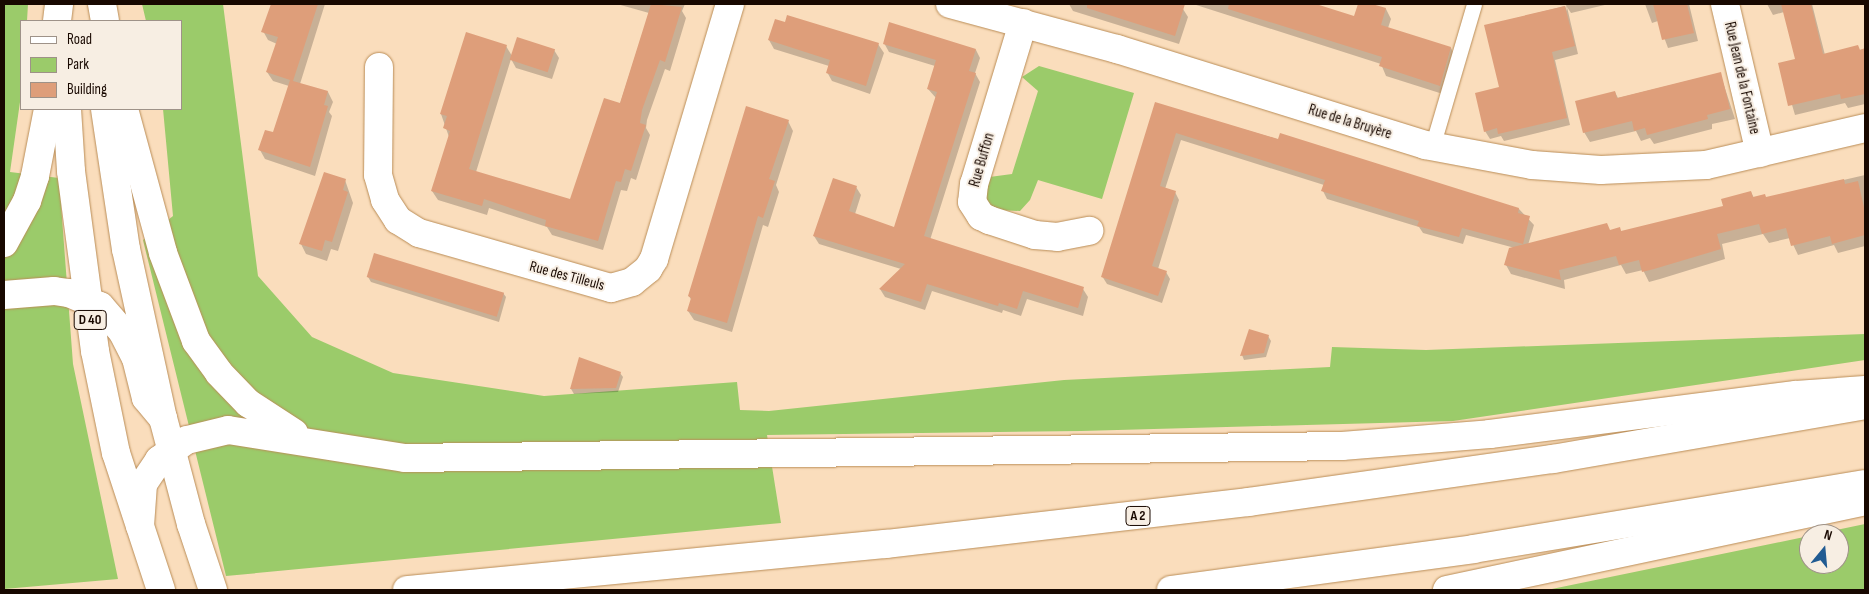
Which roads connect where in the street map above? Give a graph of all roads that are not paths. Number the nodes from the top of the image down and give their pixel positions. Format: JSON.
{"nodes":[{"id":1,"x":60,"y":4,"type":"edge"},
{"id":2,"x":94,"y":4,"type":"edge"},
{"id":3,"x":102,"y":4,"type":"edge"},
{"id":4,"x":730,"y":4,"type":"edge"},
{"id":5,"x":950,"y":4,"type":"edge"},
{"id":6,"x":1474,"y":4,"type":"edge"},
{"id":7,"x":1725,"y":4,"type":"edge"},
{"id":8,"x":995,"y":9,"type":"edge"},
{"id":9,"x":57,"y":20,"type":"edge"},
{"id":10,"x":61,"y":20,"type":"edge"},
{"id":11,"x":96,"y":20,"type":"edge"},
{"id":12,"x":105,"y":20,"type":"edge"},
{"id":13,"x":1023,"y":24,"type":"junction"},
{"id":14,"x":379,"y":67,"type":"dead end"},
{"id":15,"x":48,"y":110,"type":"edge"},
{"id":16,"x":67,"y":110,"type":"edge"},
{"id":17,"x":105,"y":110,"type":"edge"},
{"id":18,"x":124,"y":110,"type":"edge"},
{"id":19,"x":1865,"y":128,"type":"edge"},
{"id":20,"x":1432,"y":146,"type":"junction"},
{"id":21,"x":1760,"y":153,"type":"junction"},
{"id":22,"x":1088,"y":230,"type":"dead end"},
{"id":23,"x":4,"y":243,"type":"edge"},
{"id":24,"x":4,"y":295,"type":"edge"},
{"id":25,"x":87,"y":299,"type":"junction"},
{"id":26,"x":1865,"y":390,"type":"edge"},
{"id":27,"x":1865,"y":405,"type":"edge"},
{"id":28,"x":162,"y":418,"type":"junction"},
{"id":29,"x":316,"y":443,"type":"junction"},
{"id":30,"x":170,"y":449,"type":"junction"},
{"id":31,"x":1865,"y":484,"type":"edge"},
{"id":32,"x":1865,"y":501,"type":"edge"},
{"id":33,"x":140,"y":526,"type":"junction"},
{"id":34,"x":161,"y":590,"type":"edge"},
{"id":35,"x":212,"y":590,"type":"edge"},
{"id":36,"x":407,"y":590,"type":"edge"},
{"id":37,"x":1171,"y":590,"type":"edge"},
{"id":38,"x":1447,"y":590,"type":"edge"}],
"edges":[{"from":1,"to":9,"type":"main road"},
{"from":1,"to":10,"type":"main road"},
{"from":2,"to":11,"type":"main road"},
{"from":3,"to":12,"type":"main road"},
{"from":4,"to":14,"type":"main road","name":"Rue des Tilleuls"},
{"from":5,"to":8,"type":"main road","name":"Rue de la Bruyère"},
{"from":6,"to":20,"type":"lane"},
{"from":7,"to":21,"type":"main road","name":"Rue Jean de la Fontaine"},
{"from":8,"to":13,"type":"main road","name":"Rue de la Bruyère"},
{"from":13,"to":20,"type":"main road","name":"Rue de la Bruyère"},
{"from":13,"to":22,"type":"main road","name":"Rue Buffon"},
{"from":15,"to":23,"type":"main road"},
{"from":16,"to":25,"type":"main road","number":"D 40"},
{"from":17,"to":28,"type":"main road"},
{"from":18,"to":29,"type":"main road"},
{"from":19,"to":21,"type":"main road","name":"Rue de la Bruyère"},
{"from":20,"to":21,"type":"main road","name":"Rue de la Bruyère"},
{"from":24,"to":25,"type":"main road"},
{"from":25,"to":28,"type":"main road"},
{"from":25,"to":33,"type":"main road","number":"D 40"},
{"from":26,"to":29,"type":"main road"},
{"from":27,"to":36,"type":"main road","number":"A 2"},
{"from":28,"to":30,"type":"main road"},
{"from":29,"to":30,"type":"main road"},
{"from":30,"to":33,"type":"main road"},
{"from":30,"to":35,"type":"main road"},
{"from":31,"to":37,"type":"main road"},
{"from":32,"to":38,"type":"main road"},
{"from":33,"to":34,"type":"main road","number":"D 40"}]}
